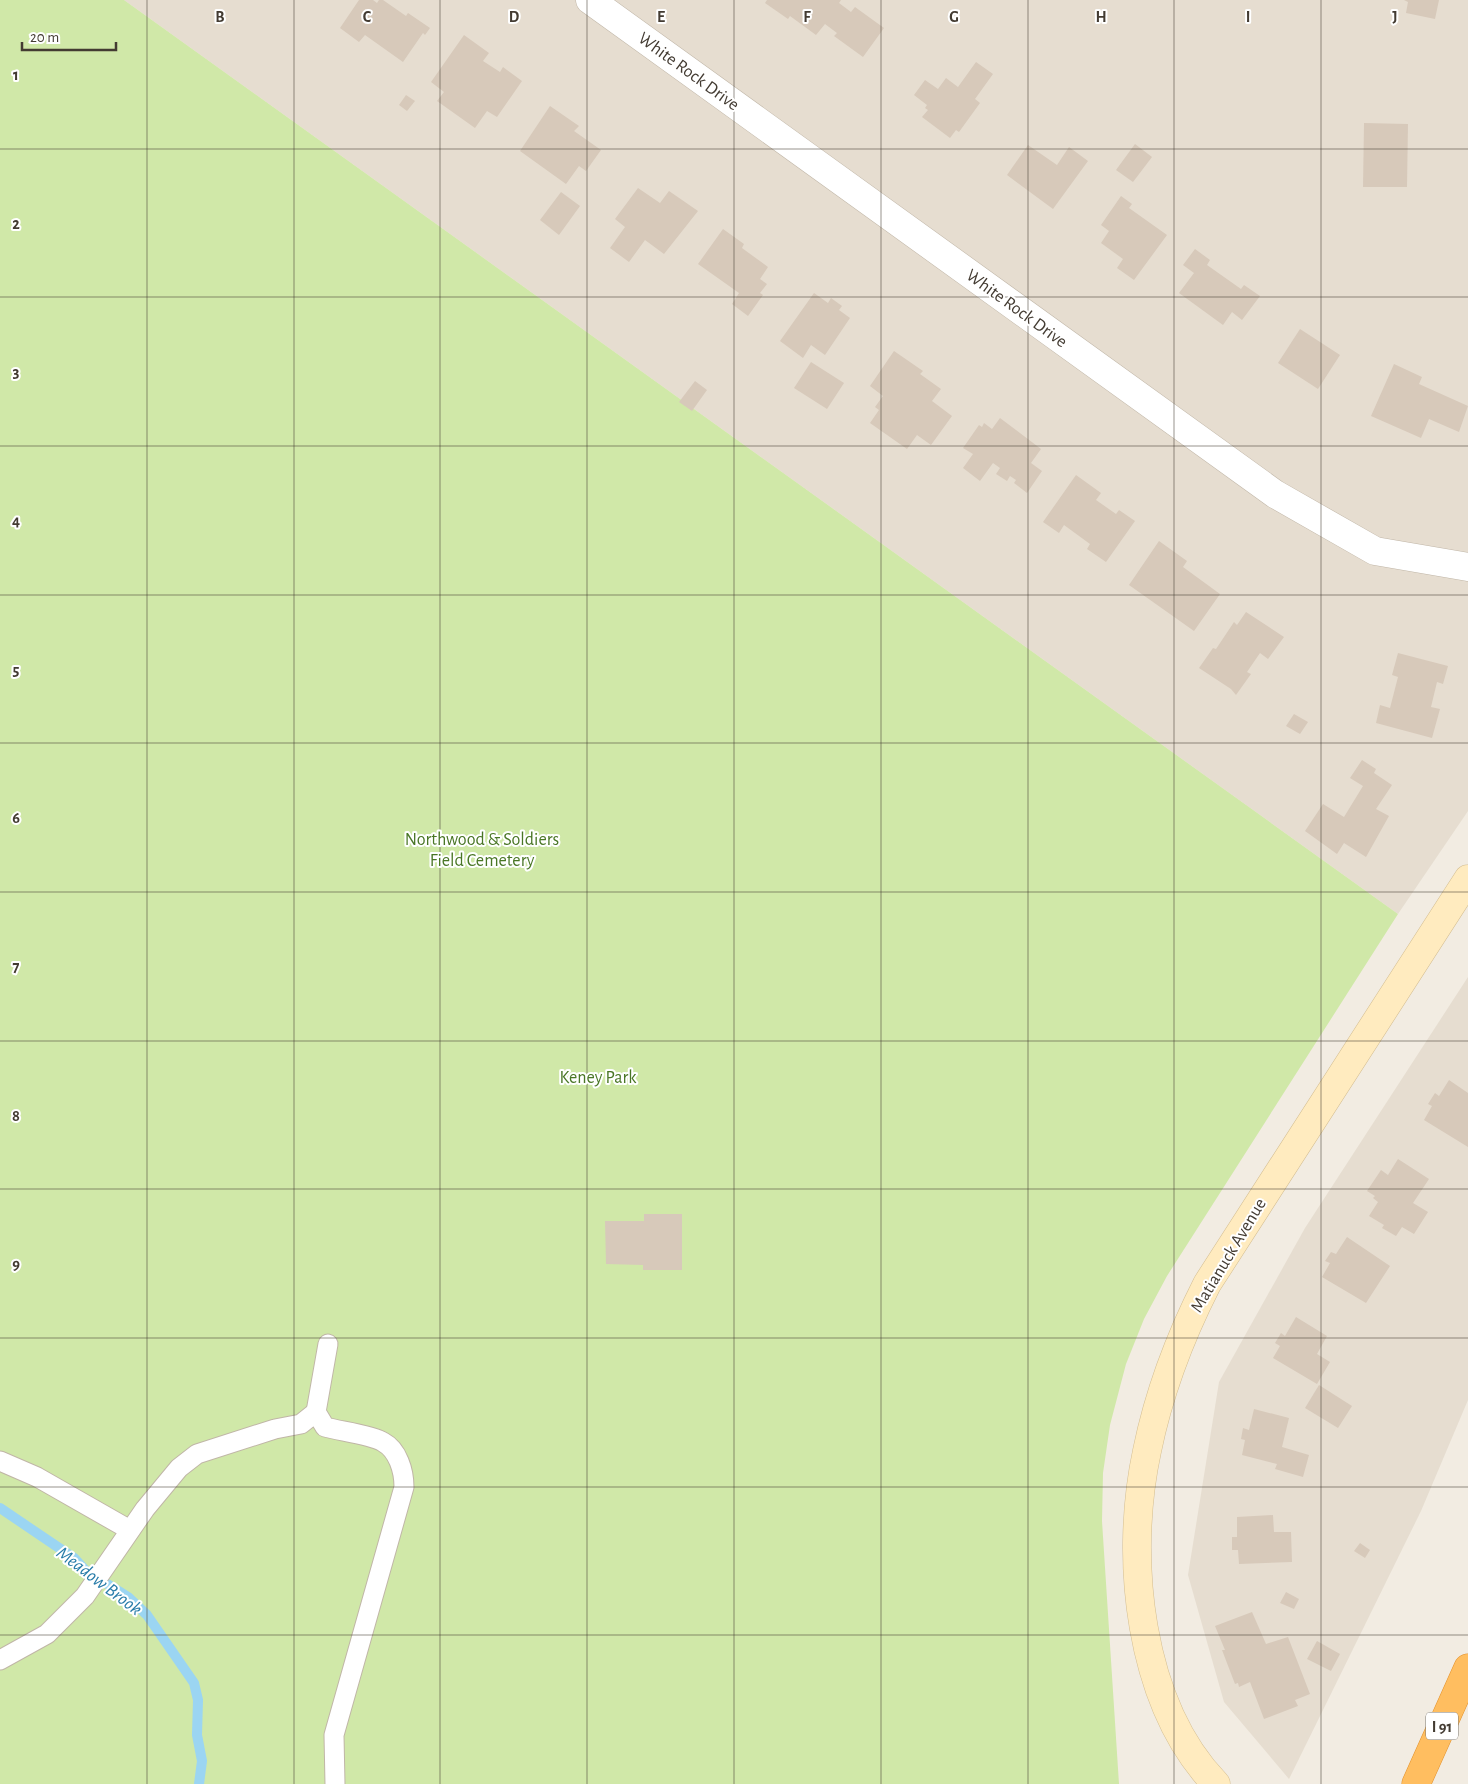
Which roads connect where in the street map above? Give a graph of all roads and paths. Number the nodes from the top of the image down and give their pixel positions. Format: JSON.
{"nodes":[{"id":1,"x":590,"y":0,"type":"edge"},
{"id":2,"x":1468,"y":567,"type":"edge"},
{"id":3,"x":1468,"y":879,"type":"edge"},
{"id":4,"x":328,"y":1344,"type":"dead end"},
{"id":5,"x":316,"y":1412,"type":"junction"},
{"id":6,"x":0,"y":1461,"type":"edge"},
{"id":7,"x":130,"y":1530,"type":"junction"},
{"id":8,"x":0,"y":1660,"type":"edge"},
{"id":9,"x":1468,"y":1668,"type":"edge"},
{"id":10,"x":1213,"y":1783,"type":"edge"},
{"id":11,"x":335,"y":1784,"type":"edge"},
{"id":12,"x":1416,"y":1784,"type":"edge"}],
"edges":[{"from":1,"to":2,"type":"street","name":"White Rock Drive"},
{"from":3,"to":10,"type":"street","name":"Matianuck Avenue"},
{"from":4,"to":5,"type":"lane"},
{"from":5,"to":7,"type":"lane"},
{"from":5,"to":11,"type":"lane"},
{"from":6,"to":7,"type":"lane"},
{"from":7,"to":8,"type":"lane"},
{"from":9,"to":12,"type":"highway","number":"I 91"}]}
